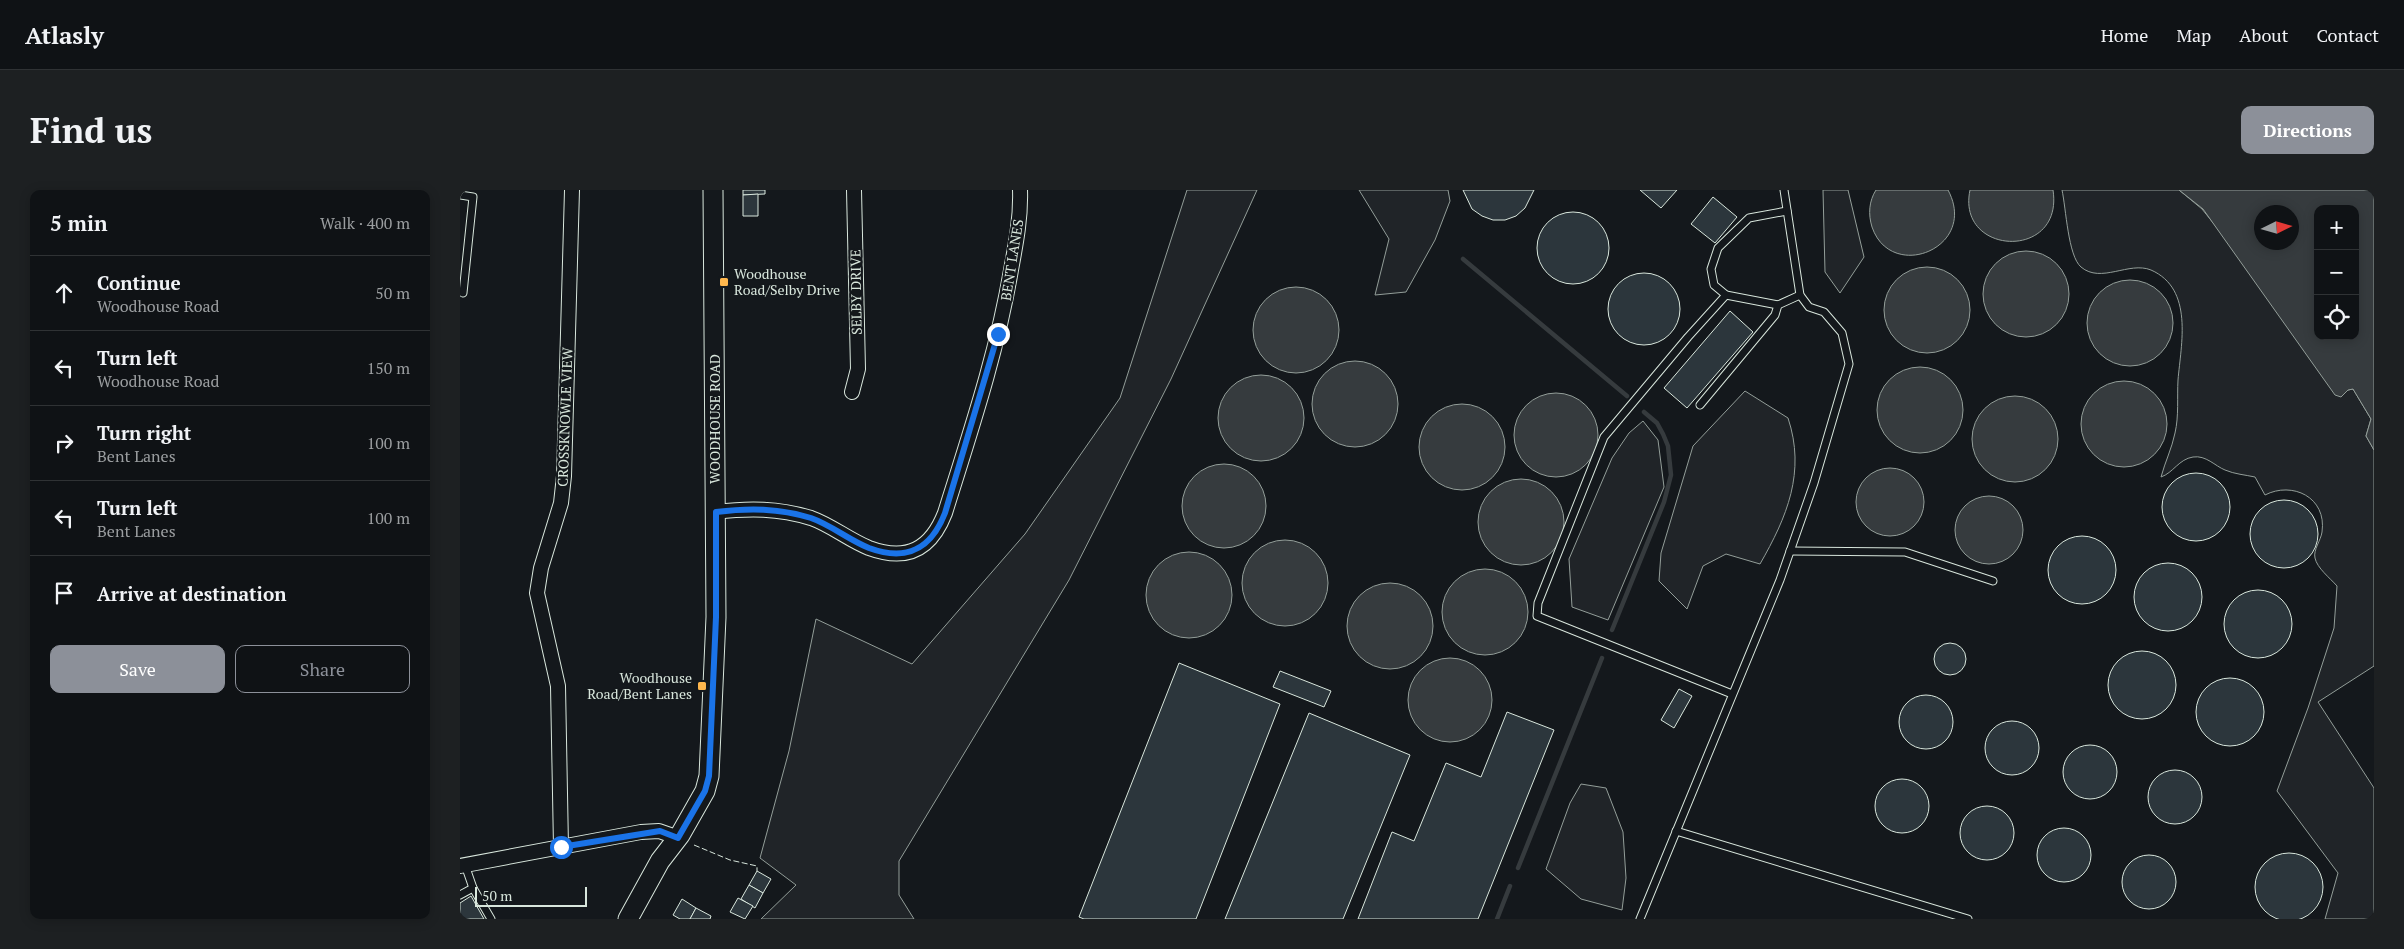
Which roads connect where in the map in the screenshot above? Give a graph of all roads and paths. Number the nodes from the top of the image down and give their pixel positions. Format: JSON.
{"nodes":[{"id":1,"x":572,"y":190,"type":"edge"},
{"id":2,"x":713,"y":190,"type":"edge"},
{"id":3,"x":854,"y":190,"type":"edge"},
{"id":4,"x":1020,"y":190,"type":"edge"},
{"id":5,"x":1784,"y":190,"type":"edge"},
{"id":6,"x":460,"y":195,"type":"edge"},
{"id":7,"x":1788,"y":211,"type":"junction"},
{"id":8,"x":463,"y":293,"type":"dead end"},
{"id":9,"x":1726,"y":295,"type":"junction"},
{"id":10,"x":1800,"y":295,"type":"junction"},
{"id":11,"x":1778,"y":305,"type":"junction"},
{"id":12,"x":852,"y":392,"type":"dead end"},
{"id":13,"x":1700,"y":405,"type":"dead end"},
{"id":14,"x":716,"y":512,"type":"junction"},
{"id":15,"x":1790,"y":551,"type":"junction"},
{"id":16,"x":1993,"y":581,"type":"dead end"},
{"id":17,"x":1732,"y":694,"type":"junction"},
{"id":18,"x":1676,"y":831,"type":"junction"},
{"id":19,"x":678,"y":838,"type":"junction"},
{"id":20,"x":561,"y":847,"type":"junction"},
{"id":21,"x":463,"y":866,"type":"edge"},
{"id":22,"x":473,"y":888,"type":"junction"},
{"id":23,"x":460,"y":894,"type":"edge"},
{"id":24,"x":491,"y":919,"type":"edge"},
{"id":25,"x":628,"y":919,"type":"edge"},
{"id":26,"x":1640,"y":919,"type":"edge"},
{"id":27,"x":1968,"y":919,"type":"edge"}],
"edges":[{"from":1,"to":20,"type":"street","name":"CROSSKNOWLE VIEW"},
{"from":2,"to":14,"type":"street","name":"WOODHOUSE ROAD"},
{"from":3,"to":12,"type":"street","name":"SELBY DRIVE"},
{"from":4,"to":14,"type":"street","name":"BENT LANES"},
{"from":5,"to":7,"type":"lane"},
{"from":6,"to":8,"type":"lane"},
{"from":7,"to":9,"type":"lane"},
{"from":7,"to":10,"type":"lane"},
{"from":9,"to":11,"type":"lane"},
{"from":9,"to":17,"type":"lane"},
{"from":10,"to":11,"type":"lane"},
{"from":10,"to":15,"type":"lane"},
{"from":11,"to":13,"type":"lane"},
{"from":14,"to":19,"type":"street","name":"WOODHOUSE ROAD"},
{"from":15,"to":16,"type":"lane"},
{"from":15,"to":17,"type":"lane"},
{"from":17,"to":18,"type":"lane"},
{"from":18,"to":26,"type":"lane"},
{"from":18,"to":27,"type":"lane"},
{"from":19,"to":20,"type":"street"},
{"from":19,"to":25,"type":"street","name":"WOODHOUSE ROAD"},
{"from":20,"to":21,"type":"street"},
{"from":21,"to":22,"type":"lane"},
{"from":22,"to":23,"type":"lane"},
{"from":22,"to":24,"type":"lane"}]}
